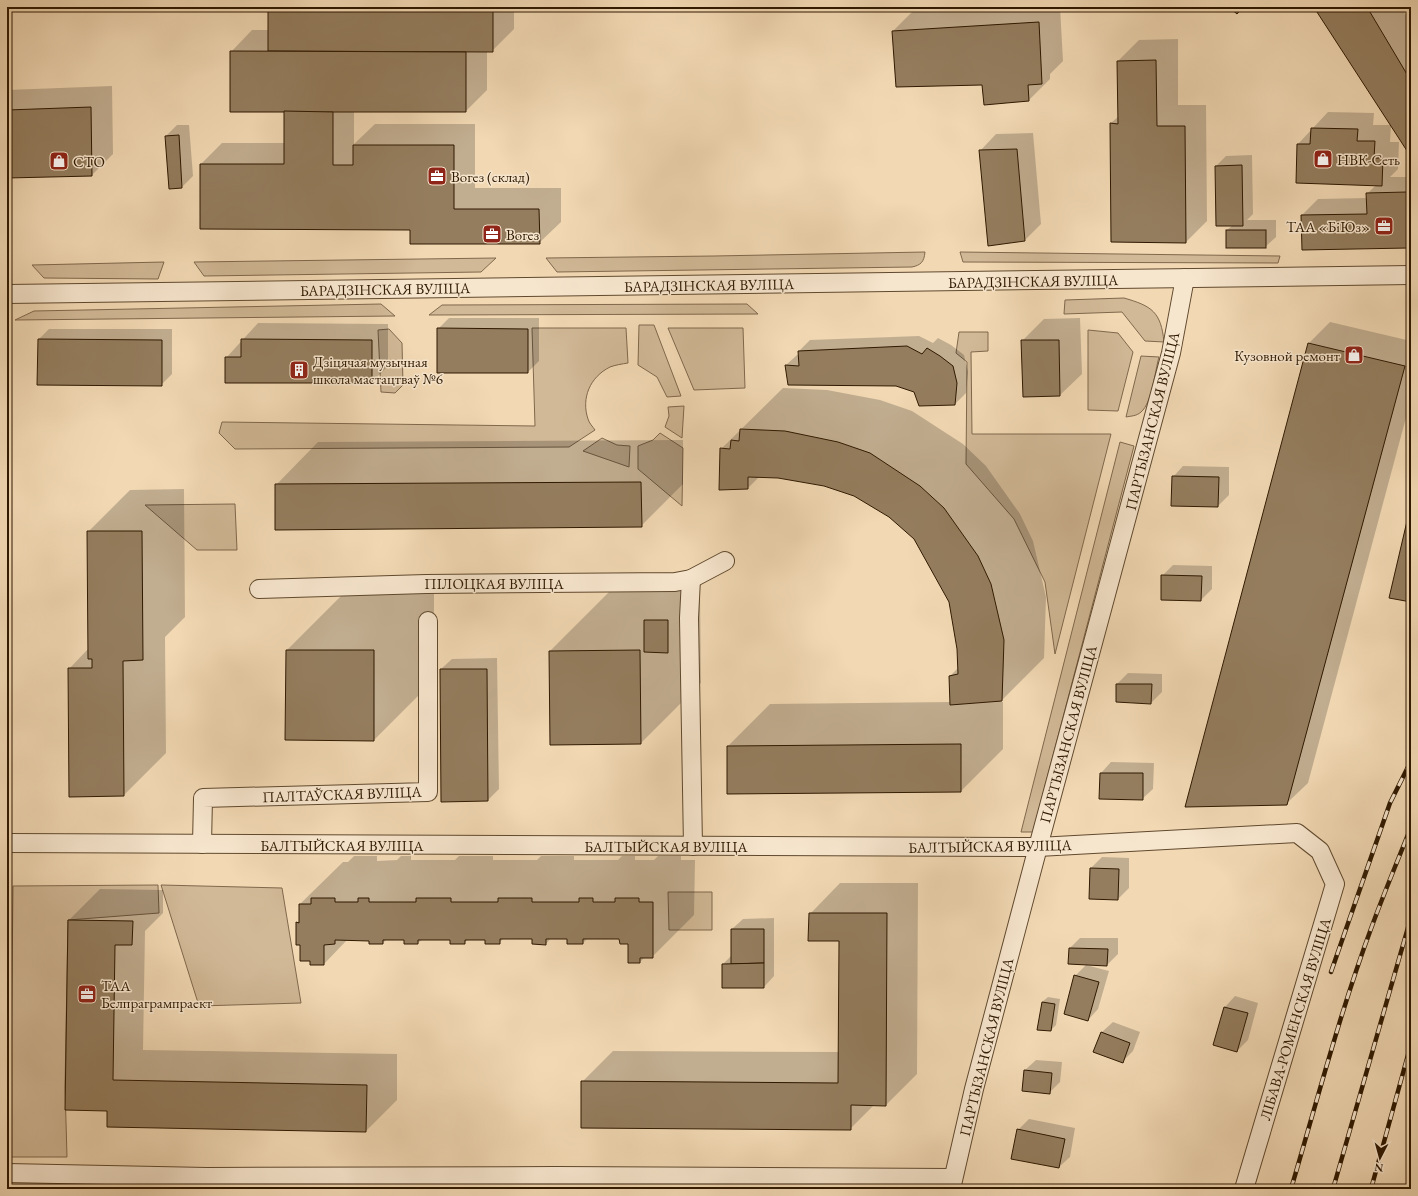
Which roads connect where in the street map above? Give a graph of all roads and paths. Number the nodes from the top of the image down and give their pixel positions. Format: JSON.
{"nodes":[{"id":1,"x":1411,"y":275,"type":"edge"},
{"id":2,"x":1185,"y":278,"type":"junction"},
{"id":3,"x":7,"y":294,"type":"edge"},
{"id":4,"x":725,"y":561,"type":"dead end"},
{"id":5,"x":691,"y":579,"type":"junction"},
{"id":6,"x":259,"y":589,"type":"dead end"},
{"id":7,"x":428,"y":622,"type":"dead end"},
{"id":8,"x":7,"y":843,"type":"edge"},
{"id":9,"x":202,"y":844,"type":"junction"},
{"id":10,"x":694,"y":846,"type":"junction"},
{"id":11,"x":1038,"y":847,"type":"junction"},
{"id":12,"x":1320,"y":851,"type":"joint"},
{"id":13,"x":7,"y":1173,"type":"edge"},
{"id":14,"x":952,"y":1183,"type":"edge"},
{"id":15,"x":1244,"y":1189,"type":"edge"}],
"edges":[{"from":1,"to":2,"type":"street","name":"БАРАДЗІНСКАЯ ВУЛІЦА"},
{"from":2,"to":3,"type":"street","name":"БАРАДЗІНСКАЯ ВУЛІЦА"},
{"from":2,"to":11,"type":"street","name":"ПАРТЫЗАНСКАЯ ВУЛІЦА"},
{"from":4,"to":5,"type":"street","name":"ПІЛОЦКАЯ ВУЛІЦА"},
{"from":5,"to":6,"type":"street","name":"ПІЛОЦКАЯ ВУЛІЦА"},
{"from":5,"to":10,"type":"street"},
{"from":7,"to":9,"type":"street","name":"ПАЛТАЎСКАЯ ВУЛІЦА"},
{"from":8,"to":9,"type":"street","name":"БАЛТЫЙСКАЯ ВУЛІЦА"},
{"from":9,"to":10,"type":"street","name":"БАЛТЫЙСКАЯ ВУЛІЦА"},
{"from":10,"to":11,"type":"street","name":"БАЛТЫЙСКАЯ ВУЛІЦА"},
{"from":11,"to":12,"type":"street","name":"БАЛТЫЙСКАЯ ВУЛІЦА"},
{"from":11,"to":14,"type":"street","name":"ПАРТЫЗАНСКАЯ ВУЛІЦА"},
{"from":12,"to":15,"type":"street","name":"ЛІБАВА-РОМЕНСКАЯ ВУЛІЦА"},
{"from":13,"to":14,"type":"street"}]}
